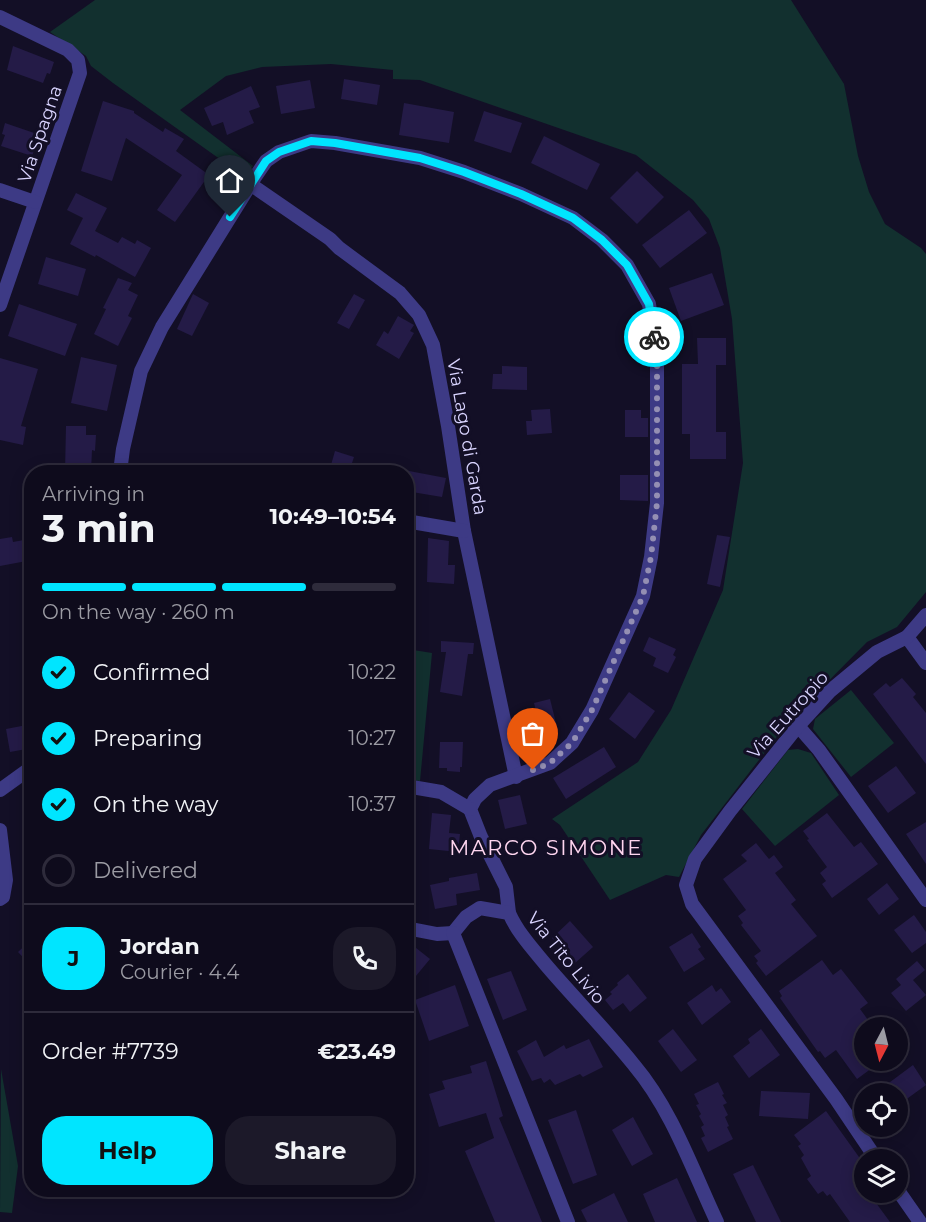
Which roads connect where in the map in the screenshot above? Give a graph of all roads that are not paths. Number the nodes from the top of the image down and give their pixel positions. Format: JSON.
{"nodes":[{"id":1,"x":0,"y":18,"type":"edge"},
{"id":2,"x":250,"y":184,"type":"junction"},
{"id":3,"x":0,"y":190,"type":"edge"},
{"id":4,"x":35,"y":202,"type":"junction"},
{"id":5,"x":0,"y":305,"type":"edge"},
{"id":6,"x":121,"y":465,"type":"edge"},
{"id":7,"x":414,"y":522,"type":"edge"},
{"id":8,"x":464,"y":531,"type":"junction"},
{"id":9,"x":926,"y":615,"type":"edge"},
{"id":10,"x":907,"y":638,"type":"junction"},
{"id":11,"x":926,"y":663,"type":"edge"},
{"id":12,"x":798,"y":726,"type":"junction"},
{"id":13,"x":24,"y":773,"type":"edge"},
{"id":14,"x":516,"y":777,"type":"junction"},
{"id":15,"x":414,"y":787,"type":"edge"},
{"id":16,"x":0,"y":790,"type":"edge"},
{"id":17,"x":470,"y":809,"type":"junction"},
{"id":18,"x":0,"y":830,"type":"edge"},
{"id":19,"x":0,"y":899,"type":"edge"},
{"id":20,"x":926,"y":900,"type":"edge"},
{"id":21,"x":509,"y":913,"type":"junction"},
{"id":22,"x":414,"y":930,"type":"edge"},
{"id":23,"x":453,"y":933,"type":"junction"},
{"id":24,"x":870,"y":1149,"type":"edge"},
{"id":25,"x":907,"y":1203,"type":"edge"},
{"id":26,"x":568,"y":1222,"type":"edge"},
{"id":27,"x":717,"y":1222,"type":"edge"},
{"id":28,"x":920,"y":1222,"type":"edge"}],
"edges":[{"from":1,"to":4,"type":"street","name":"Via Spagna"},
{"from":2,"to":6,"type":"street"},
{"from":2,"to":8,"type":"street","name":"Via Lago di Garda"},
{"from":2,"to":14,"type":"street"},
{"from":3,"to":4,"type":"street"},
{"from":4,"to":5,"type":"street","name":"Via Spagna"},
{"from":7,"to":8,"type":"street"},
{"from":8,"to":14,"type":"street","name":"Via Lago di Garda"},
{"from":9,"to":10,"type":"street","name":"Via Eutropio"},
{"from":10,"to":11,"type":"street"},
{"from":10,"to":12,"type":"street","name":"Via Eutropio"},
{"from":12,"to":20,"type":"street"},
{"from":12,"to":24,"type":"street","name":"Via Eutropio"},
{"from":13,"to":16,"type":"street"},
{"from":14,"to":17,"type":"street"},
{"from":15,"to":17,"type":"street"},
{"from":17,"to":21,"type":"street"},
{"from":18,"to":19,"type":"street"},
{"from":21,"to":23,"type":"street","name":"Via Tito Livio"},
{"from":21,"to":27,"type":"street","name":"Via Tito Livio"},
{"from":22,"to":23,"type":"street"},
{"from":23,"to":26,"type":"street"},
{"from":25,"to":28,"type":"street"}]}
